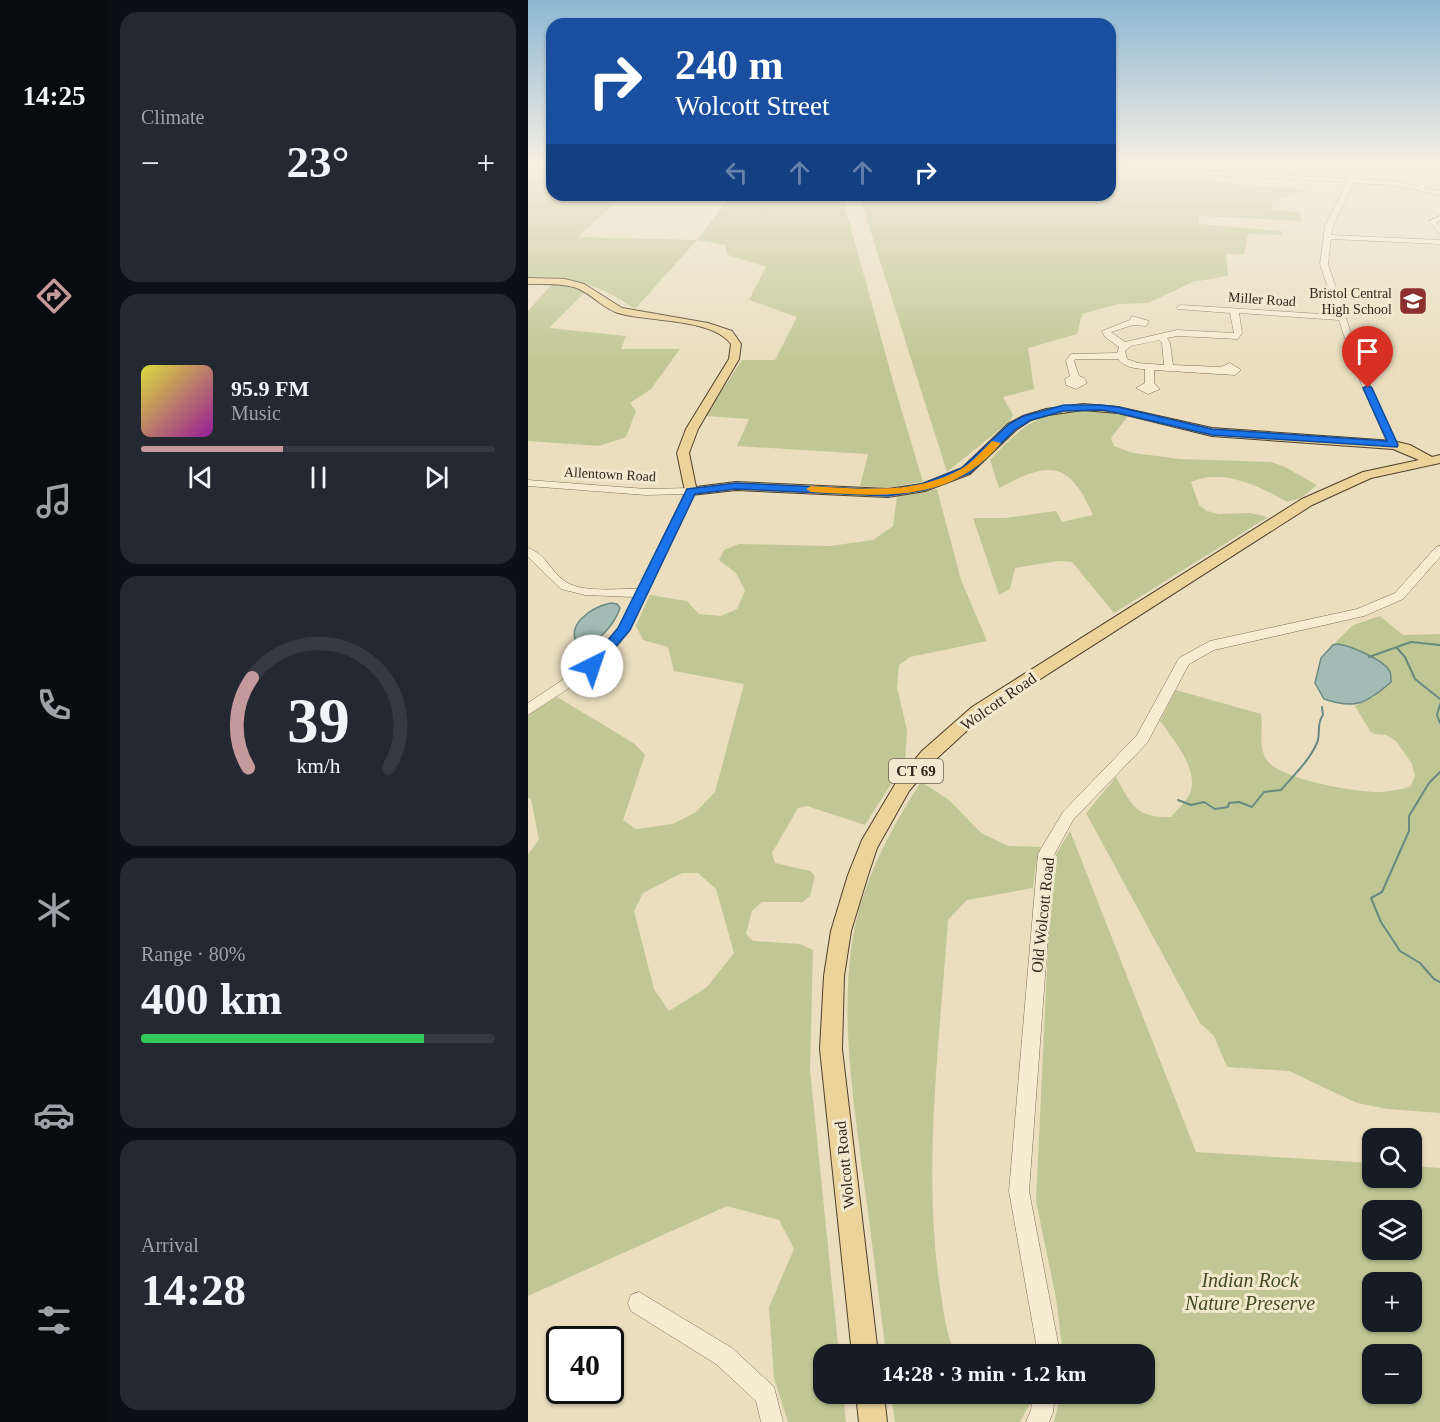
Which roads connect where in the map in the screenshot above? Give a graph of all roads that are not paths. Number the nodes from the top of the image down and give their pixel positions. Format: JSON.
{"nodes":[{"id":1,"x":1329,"y":230,"type":"edge"},
{"id":2,"x":1326,"y":237,"type":"junction"},
{"id":3,"x":1440,"y":242,"type":"edge"},
{"id":4,"x":528,"y":281,"type":"edge"},
{"id":5,"x":1181,"y":307,"type":"dead end"},
{"id":6,"x":1234,"y":311,"type":"junction"},
{"id":7,"x":1341,"y":318,"type":"junction"},
{"id":8,"x":1133,"y":322,"type":"dead end"},
{"id":9,"x":1161,"y":336,"type":"junction"},
{"id":10,"x":1124,"y":346,"type":"junction"},
{"id":11,"x":1121,"y":356,"type":"junction"},
{"id":12,"x":1149,"y":366,"type":"junction"},
{"id":13,"x":1169,"y":367,"type":"junction"},
{"id":14,"x":1223,"y":369,"type":"dead end"},
{"id":15,"x":1075,"y":378,"type":"dead end"},
{"id":16,"x":1149,"y":384,"type":"dead end"},
{"id":17,"x":1393,"y":445,"type":"junction"},
{"id":18,"x":1434,"y":459,"type":"edge"},
{"id":19,"x":528,"y":483,"type":"edge"},
{"id":20,"x":691,"y":491,"type":"junction"},
{"id":21,"x":1440,"y":550,"type":"edge"},
{"id":22,"x":528,"y":552,"type":"edge"},
{"id":23,"x":640,"y":593,"type":"junction"},
{"id":24,"x":528,"y":710,"type":"edge"},
{"id":25,"x":639,"y":1303,"type":"dead end"},
{"id":26,"x":865,"y":1344,"type":"edge"},
{"id":27,"x":1047,"y":1344,"type":"edge"},
{"id":28,"x":871,"y":1404,"type":"edge"},
{"id":29,"x":1043,"y":1404,"type":"edge"},
{"id":30,"x":772,"y":1422,"type":"edge"},
{"id":31,"x":873,"y":1422,"type":"edge"},
{"id":32,"x":1037,"y":1422,"type":"edge"}],
"edges":[{"from":1,"to":2,"type":"street"},
{"from":2,"to":3,"type":"street"},
{"from":2,"to":7,"type":"street"},
{"from":4,"to":20,"type":"main road"},
{"from":5,"to":6,"type":"street","name":"Miller Road"},
{"from":6,"to":7,"type":"street","name":"Miller Road"},
{"from":6,"to":9,"type":"street"},
{"from":7,"to":17,"type":"street"},
{"from":8,"to":10,"type":"street"},
{"from":9,"to":10,"type":"street"},
{"from":9,"to":13,"type":"street"},
{"from":10,"to":11,"type":"street"},
{"from":11,"to":12,"type":"street"},
{"from":11,"to":15,"type":"street"},
{"from":12,"to":13,"type":"street"},
{"from":12,"to":16,"type":"street"},
{"from":13,"to":14,"type":"street"},
{"from":17,"to":18,"type":"main road"},
{"from":17,"to":20,"type":"main road"},
{"from":18,"to":26,"type":"main road","name":"Wolcott Road","number":"CT 69"},
{"from":19,"to":20,"type":"street","name":"Allentown Road"},
{"from":20,"to":23,"type":"street"},
{"from":21,"to":27,"type":"street","name":"Old Wolcott Road"},
{"from":22,"to":23,"type":"street"},
{"from":23,"to":24,"type":"street"},
{"from":25,"to":30,"type":"street"},
{"from":28,"to":31,"type":"main road"},
{"from":29,"to":32,"type":"street"}]}
